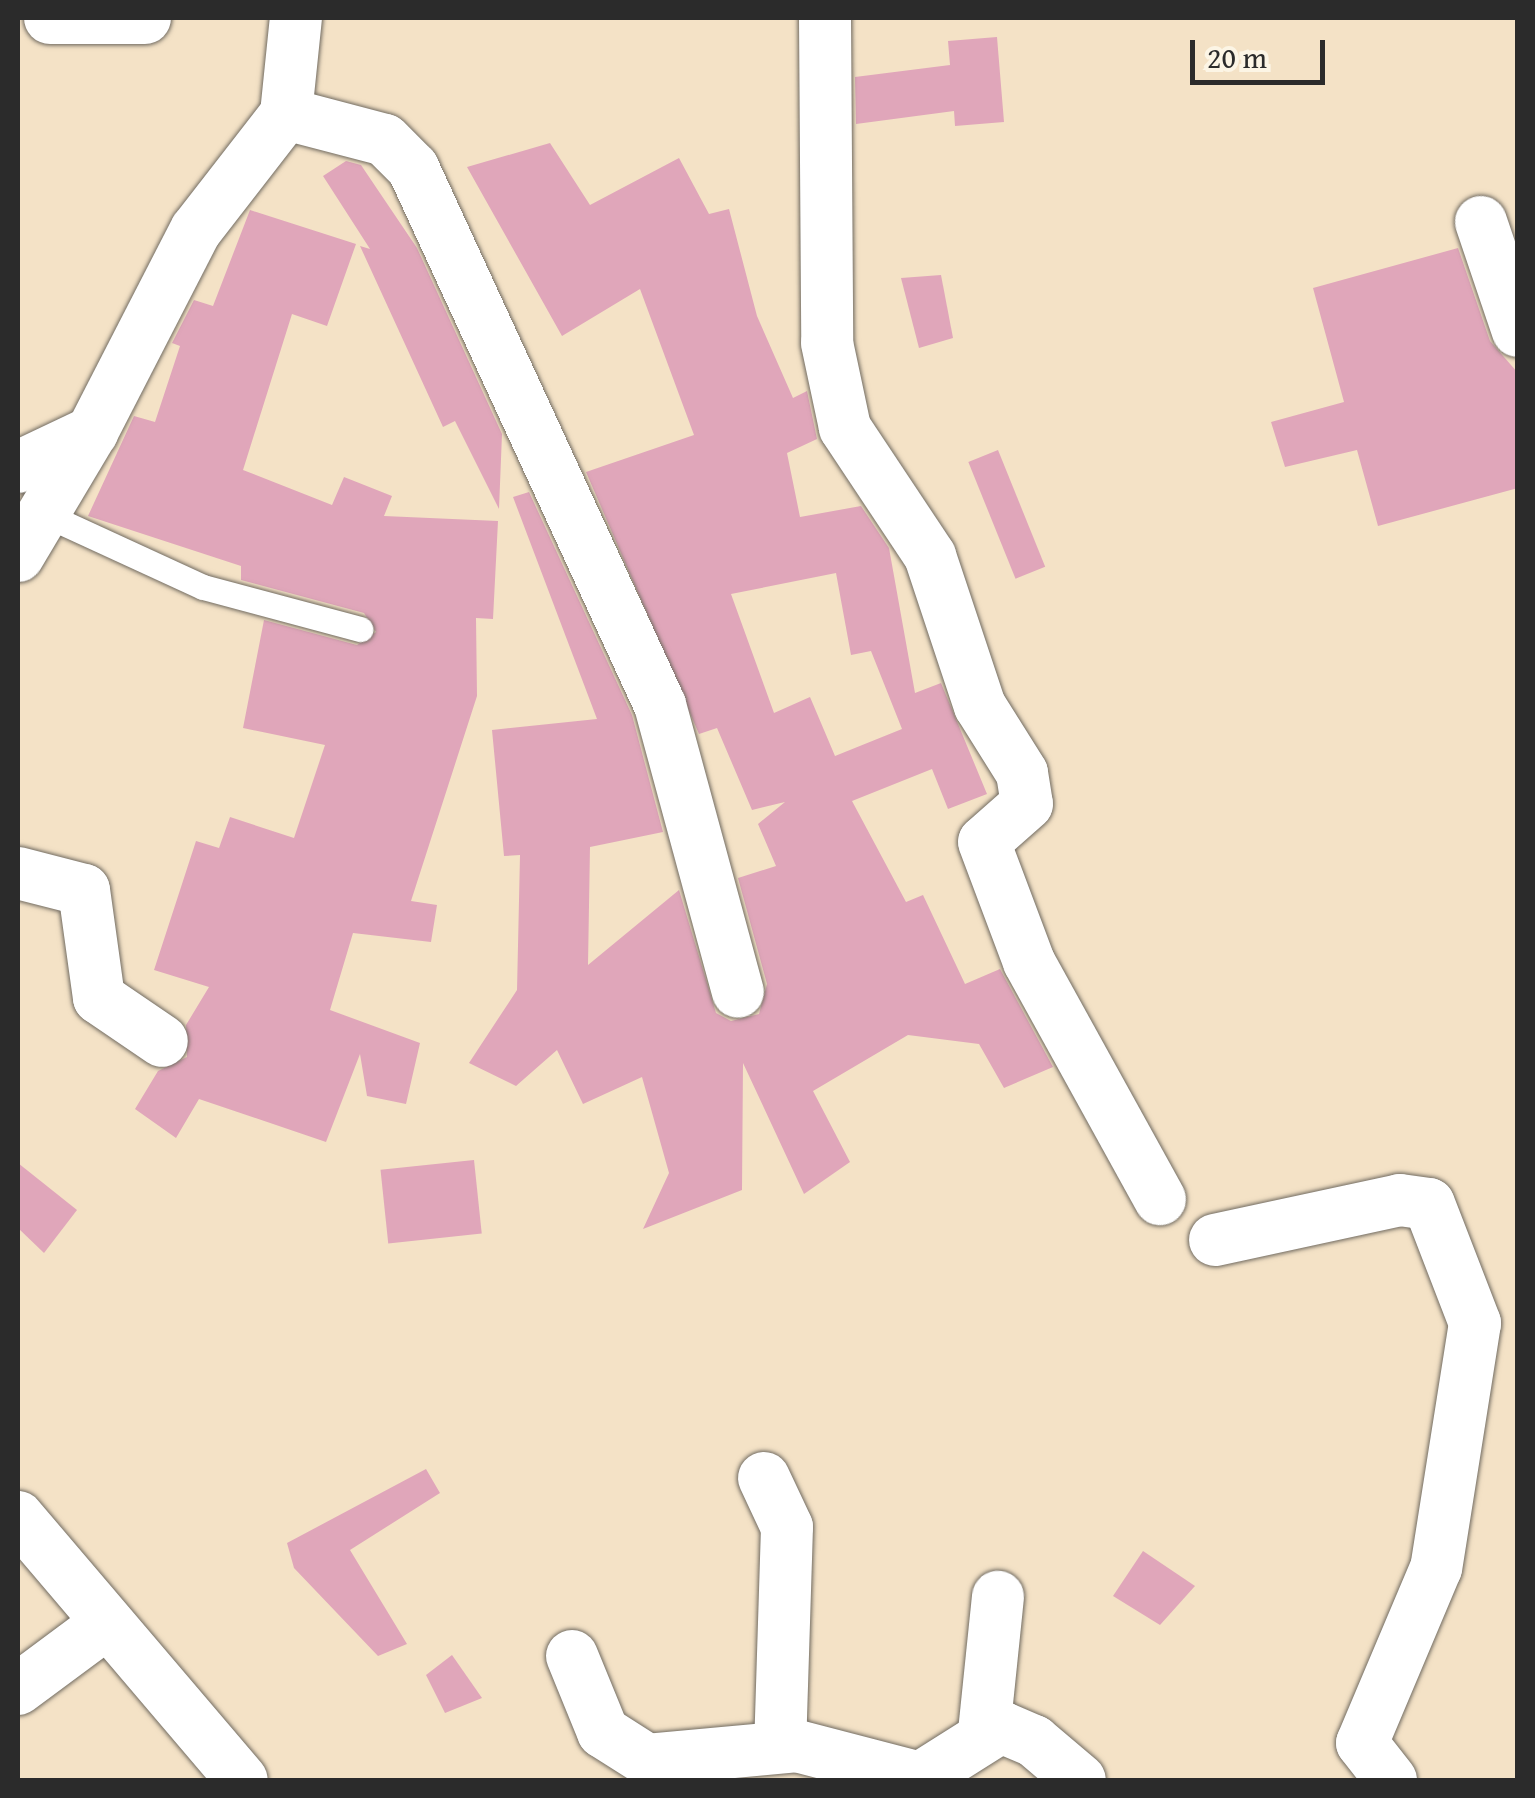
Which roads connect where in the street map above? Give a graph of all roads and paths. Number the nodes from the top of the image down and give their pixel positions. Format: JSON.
{"nodes":[{"id":1,"x":50,"y":18,"type":"edge"},
{"id":2,"x":145,"y":18,"type":"edge"},
{"id":3,"x":296,"y":18,"type":"edge"},
{"id":4,"x":826,"y":18,"type":"edge"},
{"id":5,"x":286,"y":114,"type":"junction"},
{"id":6,"x":1481,"y":222,"type":"dead end"},
{"id":7,"x":1518,"y":330,"type":"edge"},
{"id":8,"x":25,"y":511,"type":"edge"},
{"id":9,"x":360,"y":629,"type":"dead end"},
{"id":10,"x":18,"y":873,"type":"edge"},
{"id":11,"x":738,"y":992,"type":"dead end"},
{"id":12,"x":162,"y":1042,"type":"dead end"},
{"id":13,"x":1160,"y":1200,"type":"dead end"},
{"id":14,"x":1216,"y":1240,"type":"dead end"},
{"id":15,"x":1496,"y":1327,"type":"edge"},
{"id":16,"x":764,"y":1478,"type":"dead end"},
{"id":17,"x":18,"y":1517,"type":"edge"},
{"id":18,"x":998,"y":1597,"type":"dead end"},
{"id":19,"x":108,"y":1624,"type":"junction"},
{"id":20,"x":572,"y":1656,"type":"dead end"},
{"id":21,"x":18,"y":1689,"type":"edge"},
{"id":22,"x":984,"y":1732,"type":"junction"},
{"id":23,"x":780,"y":1746,"type":"junction"},
{"id":24,"x":242,"y":1780,"type":"edge"},
{"id":25,"x":1080,"y":1780,"type":"edge"},
{"id":26,"x":1391,"y":1780,"type":"edge"}],
"edges":[{"from":1,"to":2,"type":"street"},
{"from":3,"to":5,"type":"street"},
{"from":4,"to":13,"type":"street"},
{"from":5,"to":8,"type":"street"},
{"from":5,"to":11,"type":"street"},
{"from":6,"to":7,"type":"street"},
{"from":8,"to":9,"type":"lane"},
{"from":10,"to":12,"type":"street"},
{"from":14,"to":15,"type":"street"},
{"from":15,"to":26,"type":"street"},
{"from":16,"to":23,"type":"street"},
{"from":17,"to":19,"type":"street"},
{"from":18,"to":22,"type":"street"},
{"from":19,"to":21,"type":"street"},
{"from":19,"to":24,"type":"street"},
{"from":20,"to":23,"type":"street"},
{"from":22,"to":23,"type":"street"},
{"from":22,"to":25,"type":"street"}]}
